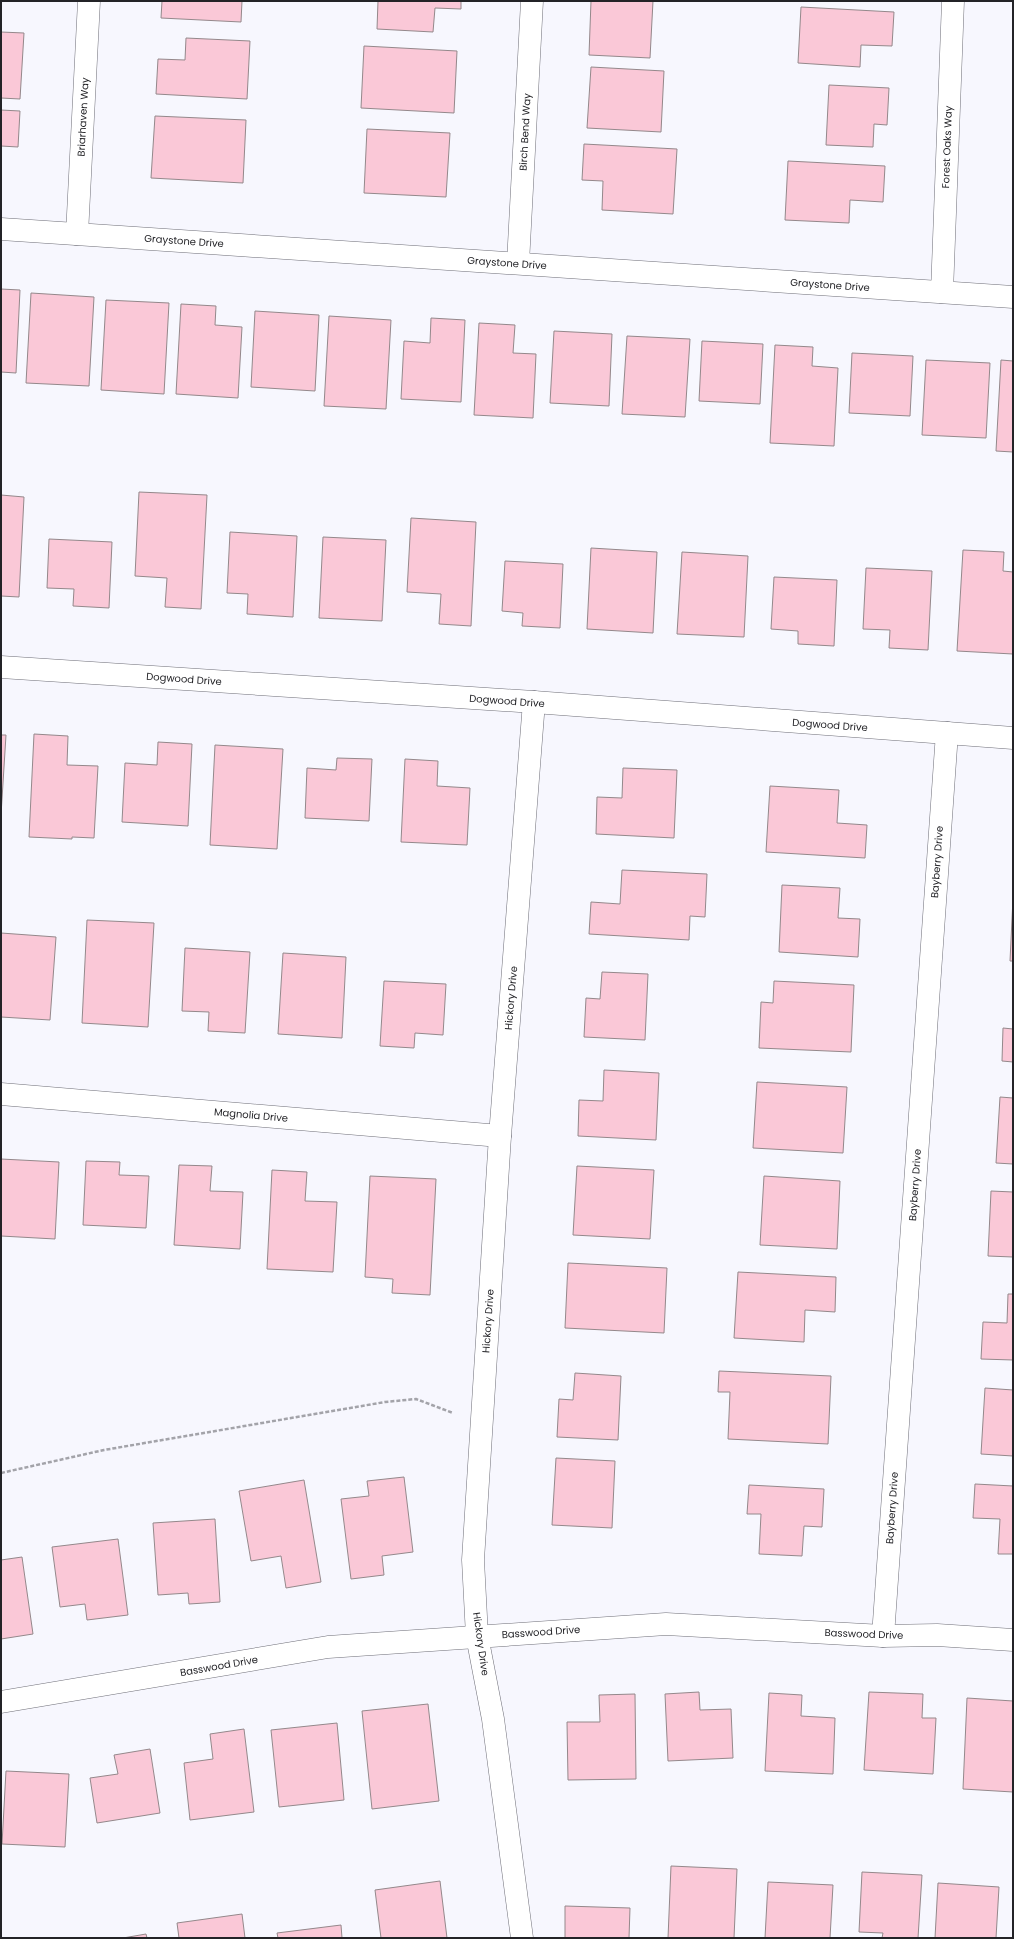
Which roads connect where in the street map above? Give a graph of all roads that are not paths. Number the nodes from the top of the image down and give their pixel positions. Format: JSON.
{"nodes":[{"id":1,"x":89,"y":1,"type":"edge"},
{"id":2,"x":532,"y":1,"type":"edge"},
{"id":3,"x":953,"y":1,"type":"edge"},
{"id":4,"x":1,"y":229,"type":"edge"},
{"id":5,"x":77,"y":234,"type":"junction"},
{"id":6,"x":518,"y":263,"type":"junction"},
{"id":7,"x":942,"y":292,"type":"junction"},
{"id":8,"x":1013,"y":297,"type":"edge"},
{"id":9,"x":1,"y":667,"type":"edge"},
{"id":10,"x":534,"y":702,"type":"junction"},
{"id":11,"x":946,"y":733,"type":"junction"},
{"id":12,"x":1013,"y":738,"type":"edge"},
{"id":13,"x":1,"y":1094,"type":"edge"},
{"id":14,"x":500,"y":1136,"type":"junction"},
{"id":15,"x":477,"y":1636,"type":"junction"},
{"id":16,"x":883,"y":1636,"type":"junction"},
{"id":17,"x":1013,"y":1640,"type":"edge"},
{"id":18,"x":1,"y":1702,"type":"edge"},
{"id":19,"x":522,"y":1938,"type":"edge"}],
"edges":[{"from":1,"to":5,"type":"street","name":"Briarhaven Way"},
{"from":2,"to":6,"type":"street","name":"Birch Bend Way"},
{"from":3,"to":7,"type":"street","name":"Forest Oaks Way"},
{"from":4,"to":5,"type":"street","name":"Graystone Drive"},
{"from":5,"to":6,"type":"street","name":"Graystone Drive"},
{"from":6,"to":7,"type":"street","name":"Graystone Drive"},
{"from":7,"to":8,"type":"street","name":"Graystone Drive"},
{"from":9,"to":10,"type":"street","name":"Dogwood Drive"},
{"from":10,"to":11,"type":"street","name":"Dogwood Drive"},
{"from":10,"to":14,"type":"street","name":"Hickory Drive"},
{"from":11,"to":12,"type":"street","name":"Dogwood Drive"},
{"from":11,"to":16,"type":"street","name":"Bayberry Drive"},
{"from":13,"to":14,"type":"street","name":"Magnolia Drive"},
{"from":14,"to":15,"type":"street","name":"Hickory Drive"},
{"from":15,"to":16,"type":"street","name":"Basswood Drive"},
{"from":15,"to":18,"type":"street","name":"Basswood Drive"},
{"from":15,"to":19,"type":"street","name":"Hickory Drive"},
{"from":16,"to":17,"type":"street","name":"Basswood Drive"}]}
